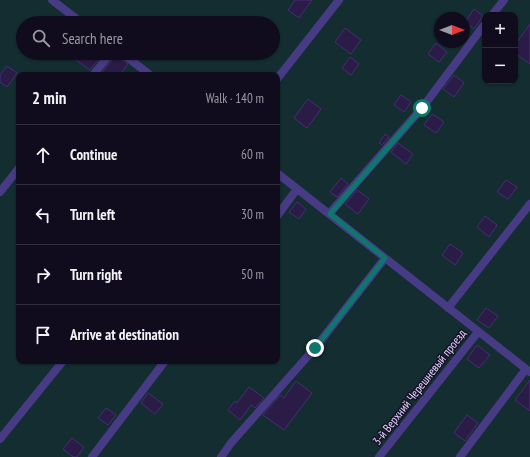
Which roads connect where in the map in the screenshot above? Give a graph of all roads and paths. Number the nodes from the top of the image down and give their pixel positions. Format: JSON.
{"nodes":[{"id":1,"x":52,"y":0,"type":"edge"},
{"id":2,"x":338,"y":0,"type":"edge"},
{"id":3,"x":504,"y":0,"type":"edge"},
{"id":4,"x":494,"y":12,"type":"edge"},
{"id":5,"x":73,"y":16,"type":"edge"},
{"id":6,"x":482,"y":28,"type":"edge"},
{"id":7,"x":105,"y":60,"type":"edge"},
{"id":8,"x":131,"y":60,"type":"edge"},
{"id":9,"x":95,"y":72,"type":"edge"},
{"id":10,"x":146,"y":72,"type":"edge"},
{"id":11,"x":280,"y":75,"type":"edge"},
{"id":12,"x":16,"y":172,"type":"edge"},
{"id":13,"x":280,"y":175,"type":"edge"},
{"id":14,"x":297,"y":189,"type":"junction"},
{"id":15,"x":0,"y":192,"type":"edge"},
{"id":16,"x":530,"y":204,"type":"edge"},
{"id":17,"x":280,"y":212,"type":"edge"},
{"id":18,"x":330,"y":214,"type":"junction"},
{"id":19,"x":385,"y":258,"type":"junction"},
{"id":20,"x":448,"y":308,"type":"junction"},
{"id":21,"x":478,"y":332,"type":"junction"},
{"id":22,"x":61,"y":364,"type":"edge"},
{"id":23,"x":163,"y":364,"type":"edge"},
{"id":24,"x":528,"y":371,"type":"edge"},
{"id":25,"x":0,"y":439,"type":"edge"},
{"id":26,"x":92,"y":457,"type":"edge"},
{"id":27,"x":221,"y":457,"type":"edge"},
{"id":28,"x":379,"y":457,"type":"edge"},
{"id":29,"x":460,"y":457,"type":"edge"}],
"edges":[{"from":1,"to":5,"type":"lane"},
{"from":2,"to":11,"type":"lane"},
{"from":3,"to":4,"type":"lane"},
{"from":6,"to":18,"type":"lane"},
{"from":7,"to":9,"type":"lane"},
{"from":8,"to":10,"type":"lane"},
{"from":12,"to":15,"type":"lane"},
{"from":13,"to":14,"type":"lane"},
{"from":14,"to":17,"type":"lane"},
{"from":14,"to":18,"type":"lane"},
{"from":16,"to":20,"type":"lane"},
{"from":18,"to":19,"type":"lane"},
{"from":19,"to":20,"type":"lane"},
{"from":19,"to":27,"type":"lane"},
{"from":20,"to":21,"type":"lane"},
{"from":21,"to":24,"type":"lane"},
{"from":21,"to":28,"type":"lane","name":"3-й Верхний Черешневый проезд"},
{"from":22,"to":25,"type":"lane"},
{"from":23,"to":26,"type":"lane"},
{"from":24,"to":29,"type":"lane"}]}
